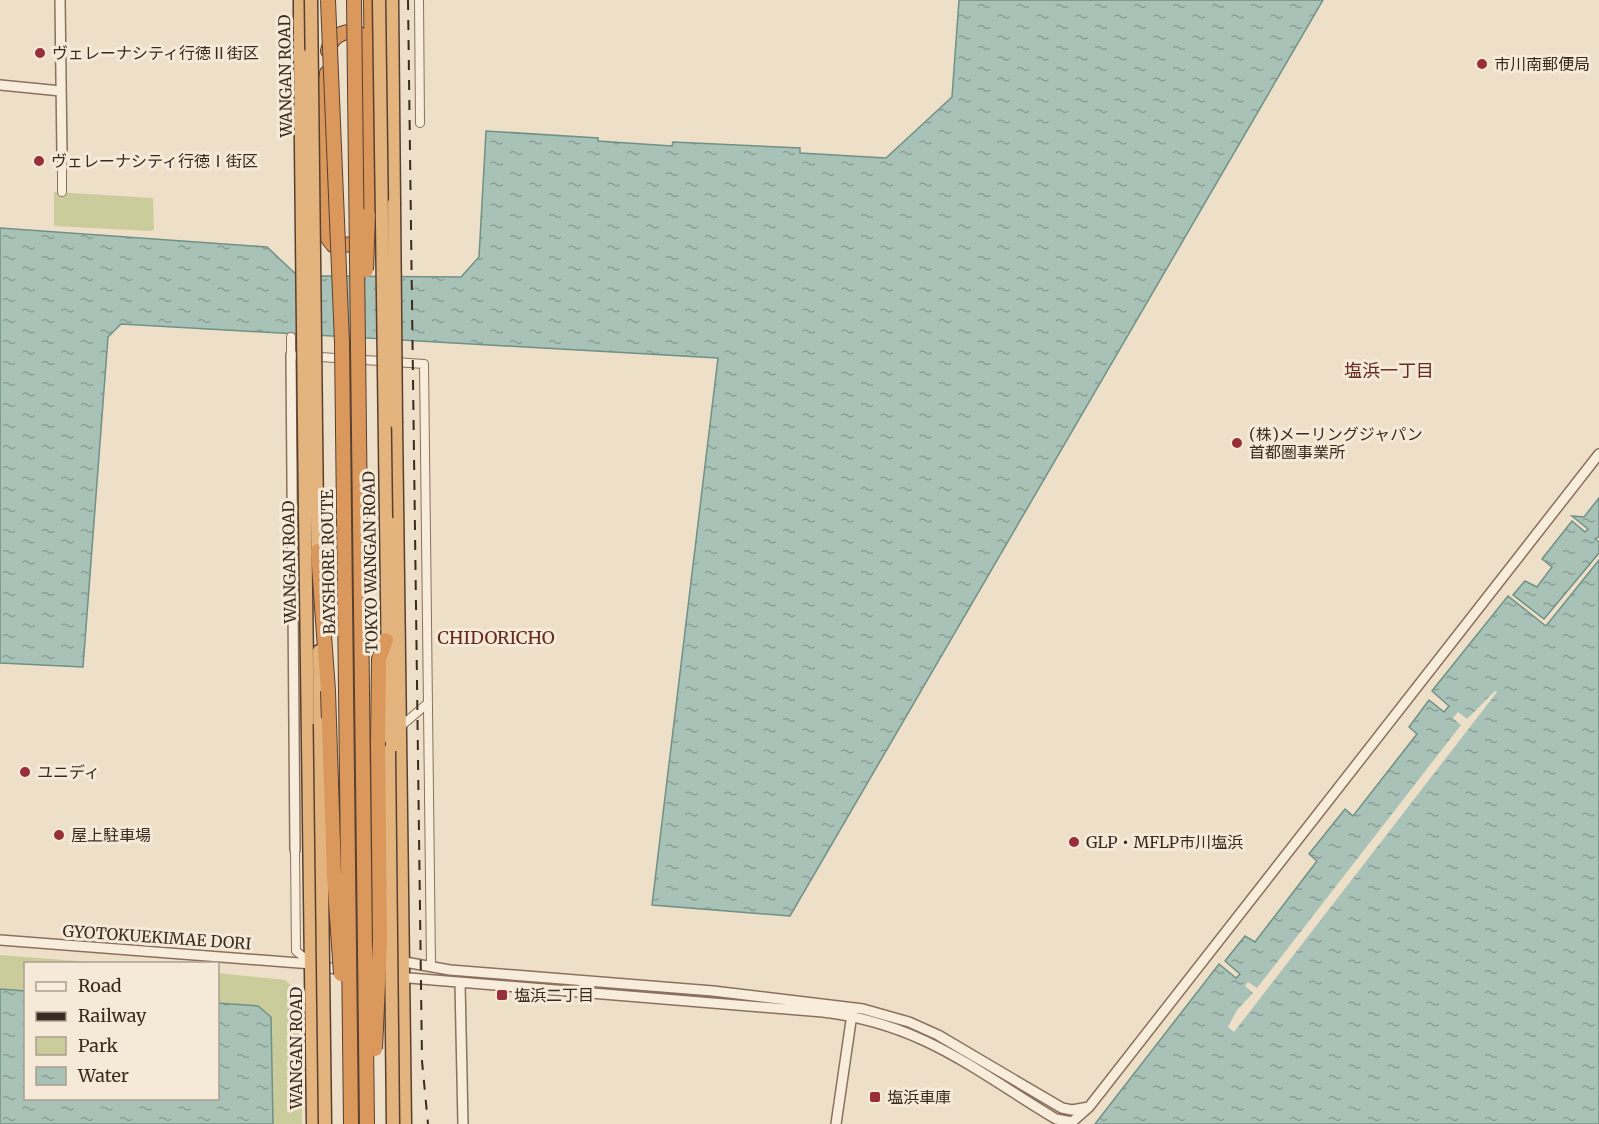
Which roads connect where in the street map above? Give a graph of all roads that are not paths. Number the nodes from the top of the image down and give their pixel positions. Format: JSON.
{"nodes":[{"id":1,"x":60,"y":0,"type":"edge"},
{"id":2,"x":300,"y":0,"type":"edge"},
{"id":3,"x":311,"y":0,"type":"edge"},
{"id":4,"x":328,"y":0,"type":"edge"},
{"id":5,"x":354,"y":0,"type":"edge"},
{"id":6,"x":370,"y":0,"type":"edge"},
{"id":7,"x":379,"y":0,"type":"edge"},
{"id":8,"x":392,"y":0,"type":"edge"},
{"id":9,"x":419,"y":0,"type":"edge"},
{"id":10,"x":0,"y":85,"type":"edge"},
{"id":11,"x":61,"y":91,"type":"junction"},
{"id":12,"x":420,"y":123,"type":"dead end"},
{"id":13,"x":62,"y":156,"type":"joint"},
{"id":14,"x":303,"y":183,"type":"junction"},
{"id":15,"x":62,"y":192,"type":"dead end"},
{"id":16,"x":394,"y":204,"type":"junction"},
{"id":17,"x":291,"y":337,"type":"dead end"},
{"id":18,"x":291,"y":355,"type":"junction"},
{"id":19,"x":358,"y":357,"type":"junction"},
{"id":20,"x":316,"y":358,"type":"junction"},
{"id":21,"x":384,"y":399,"type":"junction"},
{"id":22,"x":1599,"y":453,"type":"edge"},
{"id":23,"x":311,"y":513,"type":"junction"},
{"id":24,"x":392,"y":518,"type":"junction"},
{"id":25,"x":318,"y":550,"type":"junction"},
{"id":26,"x":386,"y":640,"type":"joint"},
{"id":27,"x":428,"y":703,"type":"junction"},
{"id":28,"x":400,"y":727,"type":"junction"},
{"id":29,"x":383,"y":747,"type":"junction"},
{"id":30,"x":295,"y":850,"type":"joint"},
{"id":31,"x":0,"y":940,"type":"edge"},
{"id":32,"x":403,"y":962,"type":"junction"},
{"id":33,"x":312,"y":964,"type":"junction"},
{"id":34,"x":431,"y":966,"type":"junction"},
{"id":35,"x":522,"y":976,"type":"junction"},
{"id":36,"x":403,"y":977,"type":"junction"},
{"id":37,"x":596,"y":982,"type":"junction"},
{"id":38,"x":460,"y":983,"type":"junction"},
{"id":39,"x":521,"y":988,"type":"junction"},
{"id":40,"x":712,"y":991,"type":"junction"},
{"id":41,"x":596,"y":994,"type":"junction"},
{"id":42,"x":766,"y":998,"type":"junction"},
{"id":43,"x":712,"y":1004,"type":"junction"},
{"id":44,"x":349,"y":1005,"type":"junction"},
{"id":45,"x":801,"y":1006,"type":"junction"},
{"id":46,"x":766,"y":1008,"type":"junction"},
{"id":47,"x":852,"y":1012,"type":"junction"},
{"id":48,"x":1043,"y":1097,"type":"junction"},
{"id":49,"x":1037,"y":1107,"type":"junction"},
{"id":50,"x":1089,"y":1107,"type":"junction"},
{"id":51,"x":313,"y":1124,"type":"edge"},
{"id":52,"x":325,"y":1124,"type":"edge"},
{"id":53,"x":351,"y":1124,"type":"edge"},
{"id":54,"x":367,"y":1124,"type":"edge"},
{"id":55,"x":374,"y":1124,"type":"edge"},
{"id":56,"x":393,"y":1124,"type":"edge"},
{"id":57,"x":405,"y":1124,"type":"edge"},
{"id":58,"x":463,"y":1124,"type":"edge"},
{"id":59,"x":836,"y":1124,"type":"edge"}],
"edges":[{"from":1,"to":11,"type":"street"},
{"from":2,"to":14,"type":"highway","name":"WANGAN ROAD","bridge":true},
{"from":3,"to":20,"type":"highway","bridge":true},
{"from":4,"to":44,"type":"highway","name":"BAYSHORE ROUTE","bridge":true},
{"from":5,"to":19,"type":"highway","name":"BAYSHORE ROUTE","bridge":true},
{"from":6,"to":19,"type":"highway","bridge":true},
{"from":7,"to":21,"type":"highway","name":"TOKYO WANGAN ROAD","bridge":true},
{"from":8,"to":16,"type":"highway"},
{"from":9,"to":12,"type":"street"},
{"from":10,"to":11,"type":"street"},
{"from":11,"to":13,"type":"street"},
{"from":13,"to":15,"type":"street"},
{"from":14,"to":20,"type":"highway","bridge":true},
{"from":14,"to":23,"type":"highway","name":"WANGAN ROAD","bridge":true},
{"from":16,"to":21,"type":"highway","bridge":true},
{"from":16,"to":24,"type":"highway","bridge":true},
{"from":17,"to":18,"type":"street"},
{"from":18,"to":27,"type":"street"},
{"from":18,"to":30,"type":"street"},
{"from":19,"to":54,"type":"highway","name":"BAYSHORE ROUTE","bridge":true},
{"from":20,"to":23,"type":"highway","bridge":true},
{"from":21,"to":24,"type":"highway","name":"TOKYO WANGAN ROAD","bridge":true},
{"from":22,"to":50,"type":"street"},
{"from":23,"to":25,"type":"highway"},
{"from":23,"to":33,"type":"highway","name":"WANGAN ROAD"},
{"from":24,"to":26,"type":"highway","name":"TOKYO WANGAN ROAD"},
{"from":24,"to":28,"type":"highway"},
{"from":25,"to":44,"type":"highway","bridge":true},
{"from":25,"to":52,"type":"highway","bridge":true},
{"from":26,"to":29,"type":"highway"},
{"from":27,"to":28,"type":"street"},
{"from":27,"to":34,"type":"street"},
{"from":28,"to":32,"type":"highway"},
{"from":29,"to":55,"type":"highway","bridge":true},
{"from":29,"to":56,"type":"highway","bridge":true},
{"from":30,"to":33,"type":"street"},
{"from":31,"to":33,"type":"street","name":"GYOTOKUEKIMAE DORI"},
{"from":32,"to":33,"type":"street"},
{"from":32,"to":34,"type":"street"},
{"from":32,"to":36,"type":"highway"},
{"from":33,"to":36,"type":"street"},
{"from":33,"to":51,"type":"highway","name":"WANGAN ROAD"},
{"from":34,"to":35,"type":"street"},
{"from":35,"to":37,"type":"street"},
{"from":35,"to":39,"type":"street"},
{"from":36,"to":38,"type":"street"},
{"from":36,"to":57,"type":"highway"},
{"from":37,"to":40,"type":"street"},
{"from":37,"to":41,"type":"street"},
{"from":38,"to":39,"type":"street"},
{"from":38,"to":58,"type":"street"},
{"from":39,"to":41,"type":"street"},
{"from":40,"to":42,"type":"street"},
{"from":40,"to":43,"type":"street"},
{"from":41,"to":43,"type":"street"},
{"from":42,"to":45,"type":"street"},
{"from":42,"to":46,"type":"street"},
{"from":43,"to":46,"type":"street"},
{"from":44,"to":53,"type":"highway","name":"BAYSHORE ROUTE","bridge":true},
{"from":45,"to":46,"type":"street"},
{"from":45,"to":47,"type":"street"},
{"from":47,"to":48,"type":"street"},
{"from":47,"to":49,"type":"street"},
{"from":47,"to":59,"type":"street"},
{"from":48,"to":49,"type":"street"},
{"from":48,"to":50,"type":"street"},
{"from":49,"to":50,"type":"street"}]}
